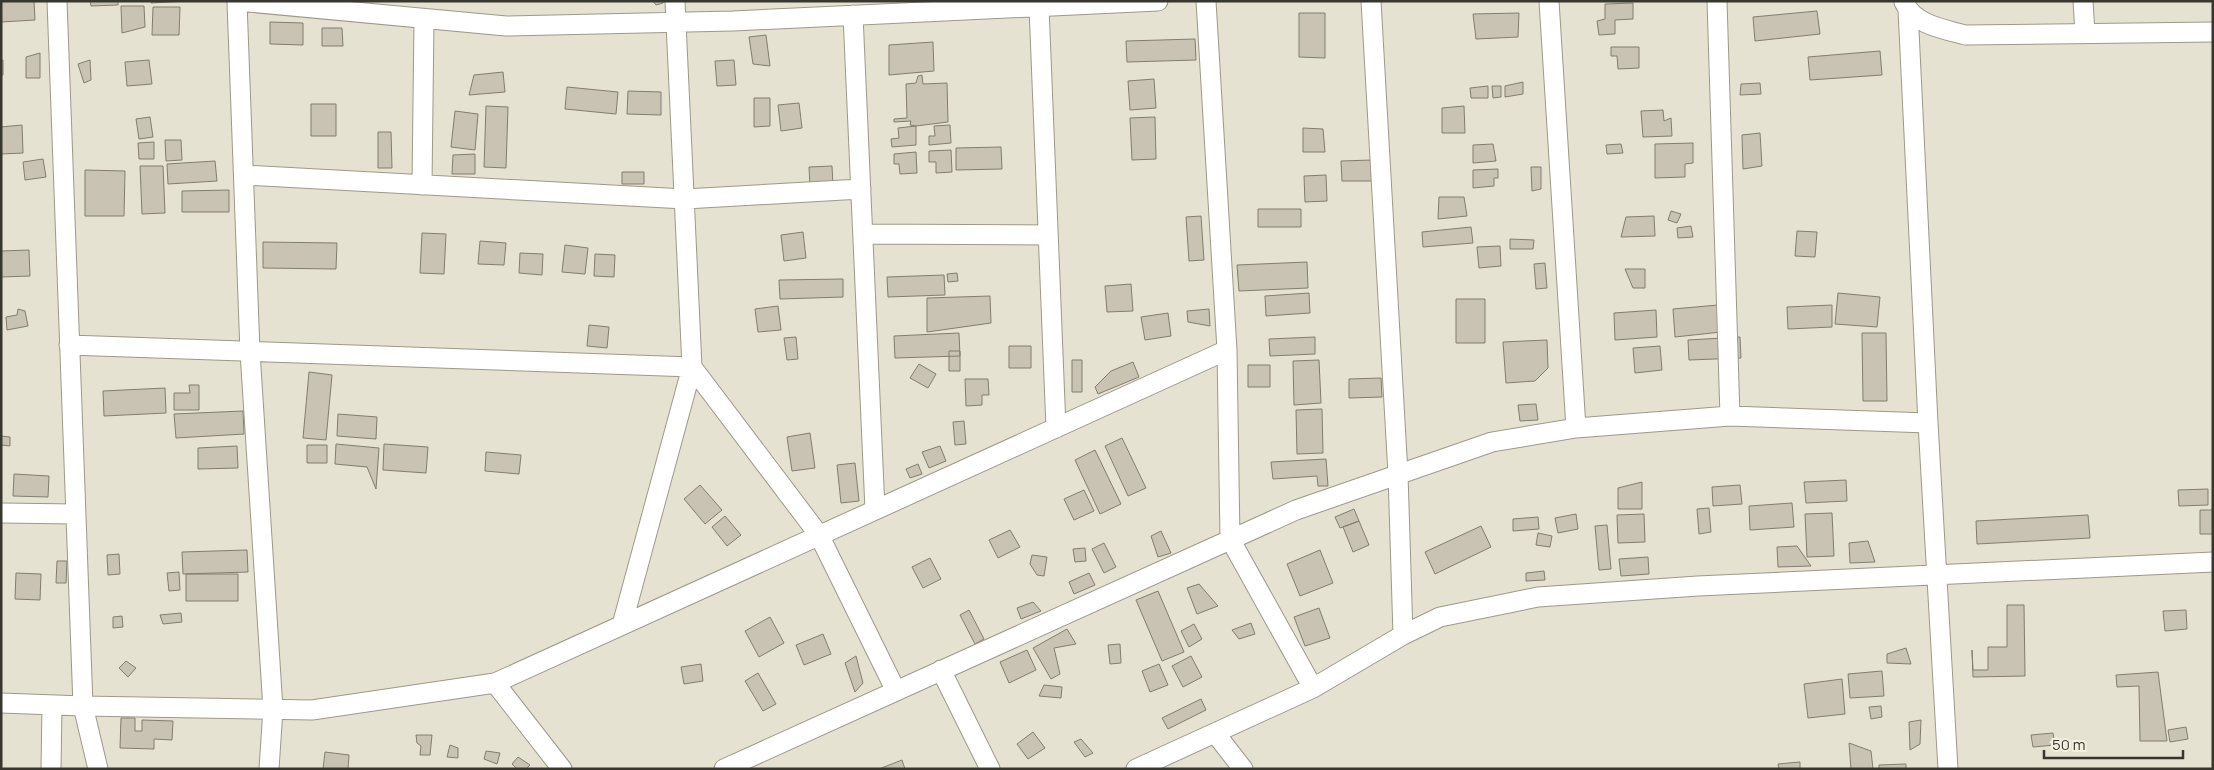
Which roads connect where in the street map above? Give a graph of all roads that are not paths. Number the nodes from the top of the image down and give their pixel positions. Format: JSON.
{"nodes":[{"id":1,"x":57,"y":1,"type":"edge"},
{"id":2,"x":237,"y":1,"type":"edge"},
{"id":3,"x":675,"y":1,"type":"edge"},
{"id":4,"x":1158,"y":1,"type":"edge"},
{"id":5,"x":1206,"y":1,"type":"edge"},
{"id":6,"x":1371,"y":1,"type":"edge"},
{"id":7,"x":1549,"y":1,"type":"edge"},
{"id":8,"x":1716,"y":1,"type":"edge"},
{"id":9,"x":2084,"y":1,"type":"edge"},
{"id":10,"x":1906,"y":6,"type":"edge"},
{"id":11,"x":1039,"y":7,"type":"junction"},
{"id":12,"x":852,"y":15,"type":"junction"},
{"id":13,"x":424,"y":19,"type":"junction"},
{"id":14,"x":676,"y":22,"type":"junction"},
{"id":15,"x":2213,"y":32,"type":"edge"},
{"id":16,"x":2085,"y":34,"type":"junction"},
{"id":17,"x":244,"y":175,"type":"junction"},
{"id":18,"x":422,"y":185,"type":"junction"},
{"id":19,"x":861,"y":190,"type":"junction"},
{"id":20,"x":685,"y":199,"type":"junction"},
{"id":21,"x":863,"y":234,"type":"junction"},
{"id":22,"x":1048,"y":235,"type":"junction"},
{"id":23,"x":70,"y":346,"type":"junction"},
{"id":24,"x":1227,"y":350,"type":"junction"},
{"id":25,"x":250,"y":352,"type":"junction"},
{"id":26,"x":692,"y":367,"type":"junction"},
{"id":27,"x":1730,"y":416,"type":"junction"},
{"id":28,"x":1928,"y":423,"type":"junction"},
{"id":29,"x":1056,"y":428,"type":"junction"},
{"id":30,"x":1576,"y":428,"type":"junction"},
{"id":31,"x":1398,"y":474,"type":"junction"},
{"id":32,"x":876,"y":510,"type":"junction"},
{"id":33,"x":1,"y":513,"type":"edge"},
{"id":34,"x":76,"y":514,"type":"junction"},
{"id":35,"x":819,"y":536,"type":"junction"},
{"id":36,"x":1230,"y":540,"type":"junction"},
{"id":37,"x":2213,"y":562,"type":"edge"},
{"id":38,"x":1937,"y":576,"type":"junction"},
{"id":39,"x":622,"y":625,"type":"junction"},
{"id":40,"x":1403,"y":635,"type":"junction"},
{"id":41,"x":941,"y":670,"type":"junction"},
{"id":42,"x":495,"y":682,"type":"junction"},
{"id":43,"x":1313,"y":688,"type":"junction"},
{"id":44,"x":896,"y":691,"type":"junction"},
{"id":45,"x":1,"y":703,"type":"edge"},
{"id":46,"x":52,"y":705,"type":"junction"},
{"id":47,"x":83,"y":706,"type":"junction"},
{"id":48,"x":273,"y":709,"type":"junction"},
{"id":49,"x":1215,"y":732,"type":"junction"},
{"id":50,"x":52,"y":769,"type":"edge"},
{"id":51,"x":98,"y":769,"type":"edge"},
{"id":52,"x":269,"y":769,"type":"edge"},
{"id":53,"x":562,"y":769,"type":"edge"},
{"id":54,"x":724,"y":769,"type":"edge"},
{"id":55,"x":990,"y":769,"type":"edge"},
{"id":56,"x":1136,"y":769,"type":"edge"},
{"id":57,"x":1243,"y":769,"type":"edge"},
{"id":58,"x":1948,"y":769,"type":"edge"}],
"edges":[{"from":1,"to":23,"type":"street"},
{"from":2,"to":13,"type":"street"},
{"from":2,"to":17,"type":"street"},
{"from":3,"to":14,"type":"street"},
{"from":4,"to":11,"type":"street"},
{"from":5,"to":24,"type":"street"},
{"from":6,"to":31,"type":"street"},
{"from":7,"to":30,"type":"street"},
{"from":8,"to":27,"type":"street"},
{"from":9,"to":16,"type":"street"},
{"from":10,"to":16,"type":"street"},
{"from":10,"to":28,"type":"street"},
{"from":11,"to":12,"type":"street"},
{"from":11,"to":22,"type":"street"},
{"from":12,"to":14,"type":"street"},
{"from":12,"to":19,"type":"street"},
{"from":13,"to":14,"type":"street"},
{"from":13,"to":18,"type":"street"},
{"from":14,"to":20,"type":"street"},
{"from":15,"to":16,"type":"street"},
{"from":17,"to":18,"type":"street"},
{"from":17,"to":25,"type":"street"},
{"from":18,"to":20,"type":"street"},
{"from":19,"to":20,"type":"street"},
{"from":19,"to":21,"type":"street"},
{"from":20,"to":26,"type":"street"},
{"from":21,"to":22,"type":"street"},
{"from":21,"to":32,"type":"street"},
{"from":22,"to":29,"type":"street"},
{"from":23,"to":25,"type":"street"},
{"from":23,"to":34,"type":"street"},
{"from":24,"to":29,"type":"street"},
{"from":24,"to":36,"type":"street"},
{"from":25,"to":26,"type":"street"},
{"from":25,"to":48,"type":"street"},
{"from":26,"to":35,"type":"street"},
{"from":26,"to":39,"type":"street"},
{"from":27,"to":28,"type":"street"},
{"from":27,"to":30,"type":"street"},
{"from":28,"to":38,"type":"street"},
{"from":29,"to":32,"type":"street"},
{"from":30,"to":31,"type":"street"},
{"from":31,"to":36,"type":"street"},
{"from":31,"to":40,"type":"street"},
{"from":32,"to":35,"type":"street"},
{"from":33,"to":34,"type":"street"},
{"from":34,"to":47,"type":"street"},
{"from":35,"to":39,"type":"street"},
{"from":35,"to":44,"type":"street"},
{"from":36,"to":41,"type":"street"},
{"from":36,"to":43,"type":"street"},
{"from":37,"to":38,"type":"street"},
{"from":38,"to":40,"type":"street"},
{"from":38,"to":58,"type":"street"},
{"from":39,"to":42,"type":"street"},
{"from":40,"to":43,"type":"street"},
{"from":41,"to":44,"type":"street"},
{"from":41,"to":55,"type":"street"},
{"from":42,"to":48,"type":"street"},
{"from":42,"to":53,"type":"street"},
{"from":43,"to":49,"type":"street"},
{"from":44,"to":54,"type":"street"},
{"from":45,"to":46,"type":"street"},
{"from":46,"to":47,"type":"street"},
{"from":46,"to":50,"type":"street"},
{"from":47,"to":48,"type":"street"},
{"from":47,"to":51,"type":"street"},
{"from":48,"to":52,"type":"street"},
{"from":49,"to":56,"type":"street"},
{"from":49,"to":57,"type":"street"}]}
